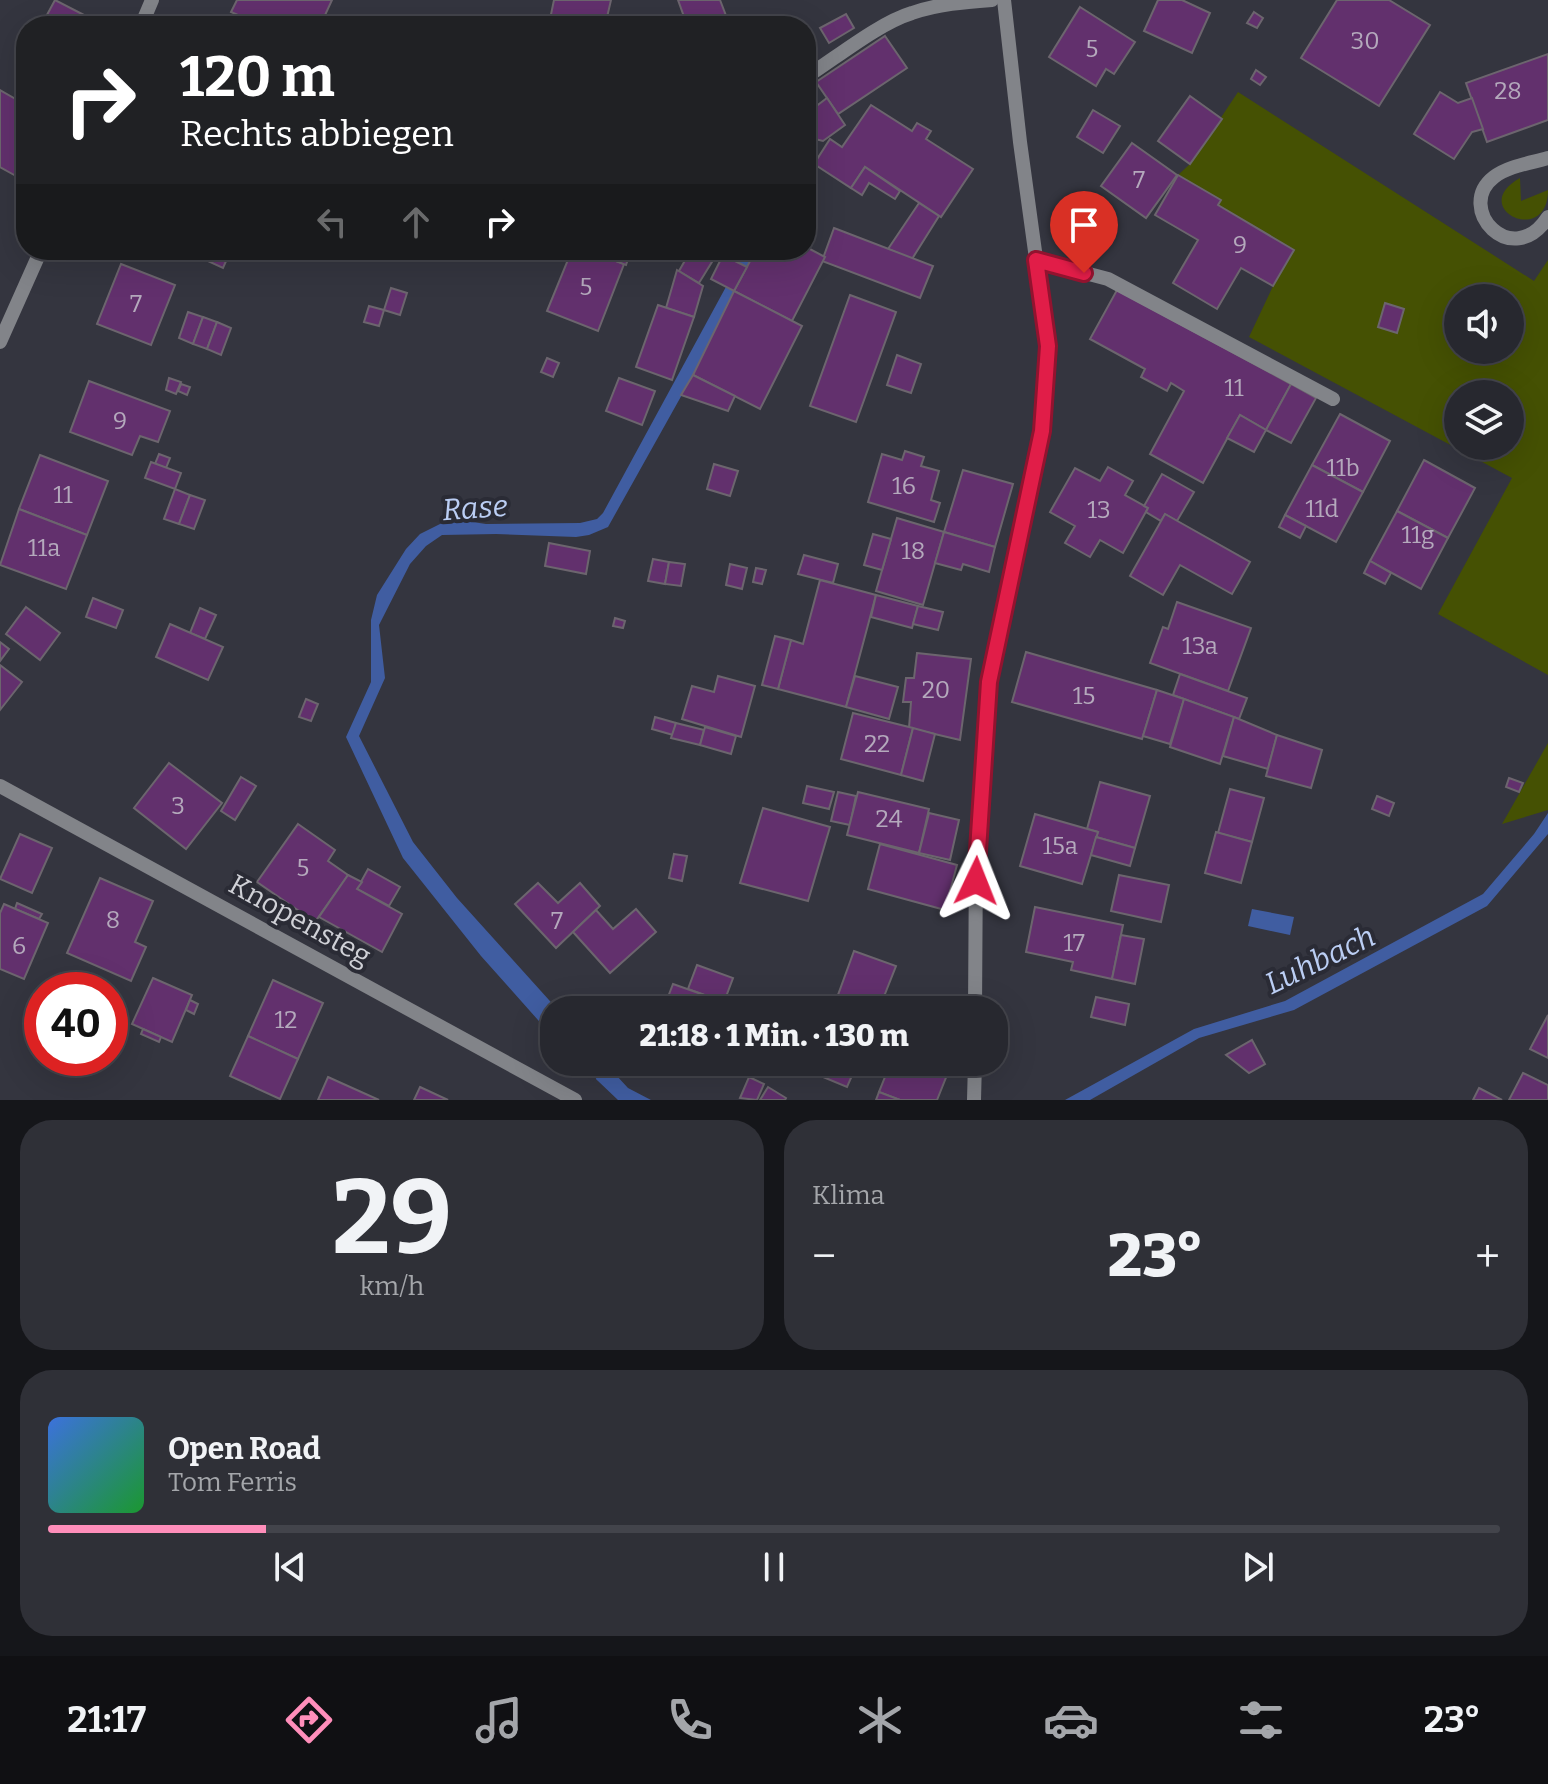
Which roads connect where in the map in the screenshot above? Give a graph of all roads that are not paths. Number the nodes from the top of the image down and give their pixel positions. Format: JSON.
{"nodes":[{"id":1,"x":992,"y":0,"type":"edge"},
{"id":2,"x":1004,"y":0,"type":"edge"},
{"id":3,"x":816,"y":71,"type":"edge"},
{"id":4,"x":1548,"y":158,"type":"edge"},
{"id":5,"x":1548,"y":217,"type":"edge"},
{"id":6,"x":37,"y":260,"type":"edge"},
{"id":7,"x":1036,"y":260,"type":"junction"},
{"id":8,"x":0,"y":342,"type":"edge"},
{"id":9,"x":1333,"y":399,"type":"dead end"},
{"id":10,"x":0,"y":786,"type":"edge"},
{"id":11,"x":975,"y":996,"type":"edge"},
{"id":12,"x":975,"y":1076,"type":"edge"},
{"id":13,"x":575,"y":1100,"type":"edge"},
{"id":14,"x":974,"y":1100,"type":"edge"}],
"edges":[{"from":1,"to":3,"type":"street"},
{"from":2,"to":7,"type":"street"},
{"from":4,"to":5,"type":"street"},
{"from":6,"to":8,"type":"street"},
{"from":7,"to":9,"type":"street"},
{"from":7,"to":11,"type":"street"},
{"from":10,"to":13,"type":"street","name":"Knopensteg"},
{"from":12,"to":14,"type":"street"}]}
